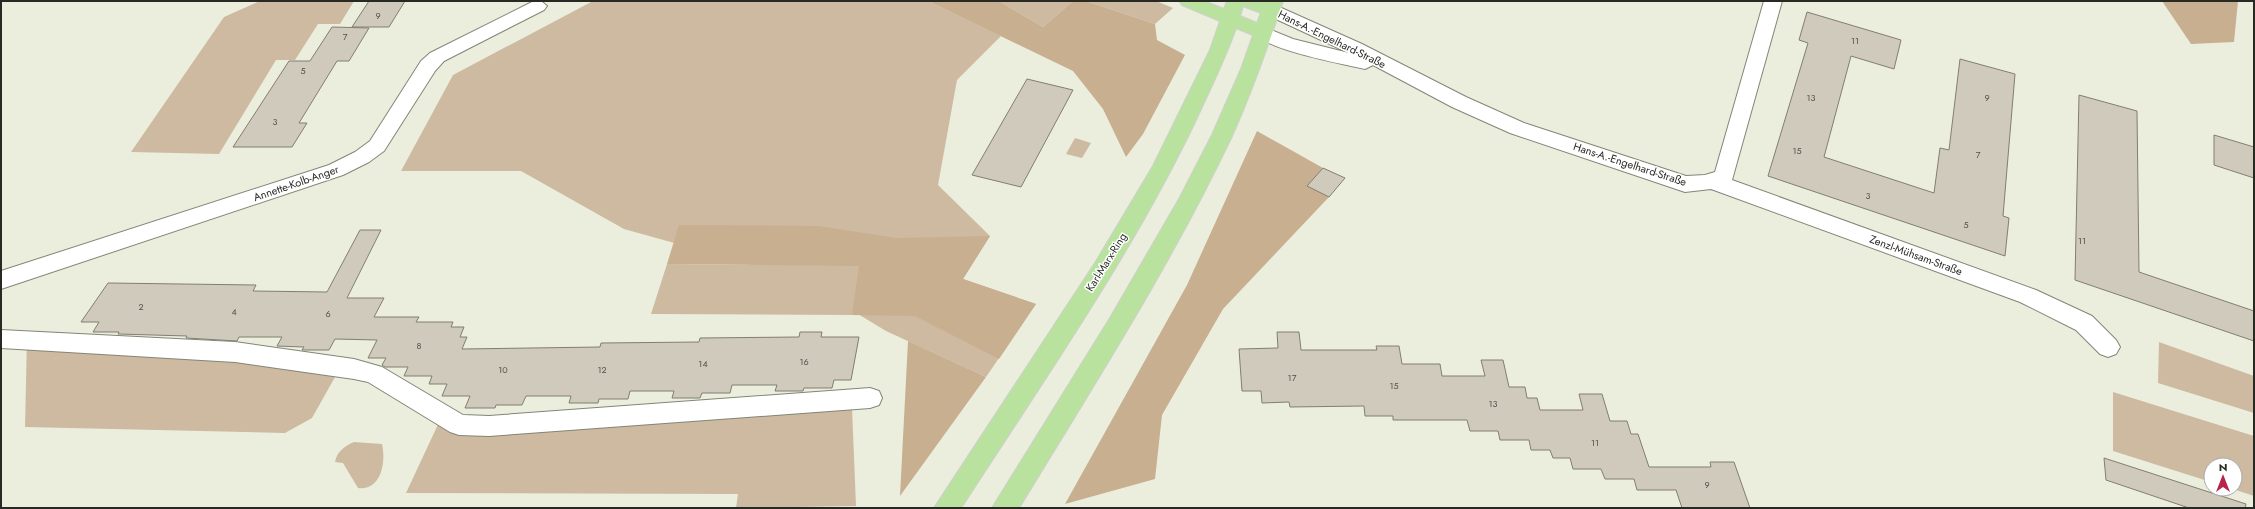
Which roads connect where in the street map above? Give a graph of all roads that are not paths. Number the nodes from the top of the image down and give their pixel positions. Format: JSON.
{"nodes":[{"id":1,"x":1188,"y":1,"type":"edge"},
{"id":2,"x":1236,"y":1,"type":"edge"},
{"id":3,"x":1246,"y":1,"type":"edge"},
{"id":4,"x":1773,"y":1,"type":"edge"},
{"id":5,"x":1273,"y":5,"type":"edge"},
{"id":6,"x":538,"y":6,"type":"dead end"},
{"id":7,"x":1230,"y":19,"type":"junction"},
{"id":8,"x":1264,"y":33,"type":"junction"},
{"id":9,"x":1393,"y":69,"type":"junction"},
{"id":10,"x":1714,"y":182,"type":"junction"},
{"id":11,"x":1,"y":280,"type":"edge"},
{"id":12,"x":1,"y":339,"type":"edge"},
{"id":13,"x":2108,"y":347,"type":"dead end"},
{"id":14,"x":870,"y":398,"type":"dead end"},
{"id":15,"x":948,"y":508,"type":"edge"},
{"id":16,"x":1005,"y":508,"type":"edge"}],
"edges":[{"from":1,"to":7,"type":"main road"},
{"from":2,"to":7,"type":"main road","name":"Karl-Marx-Ring"},
{"from":3,"to":5,"type":"main road"},
{"from":4,"to":10,"type":"street"},
{"from":5,"to":8,"type":"main road"},
{"from":5,"to":9,"type":"street","name":"Hans-A.-Engelhard-Straße"},
{"from":6,"to":11,"type":"street","name":"Annette-Kolb-Anger"},
{"from":7,"to":8,"type":"main road"},
{"from":7,"to":15,"type":"main road","name":"Karl-Marx-Ring"},
{"from":8,"to":9,"type":"street","name":"Hans-A.-Engelhard-Straße"},
{"from":8,"to":16,"type":"main road"},
{"from":9,"to":10,"type":"street","name":"Hans-A.-Engelhard-Straße"},
{"from":10,"to":13,"type":"street","name":"Zenzl-Mühsam-Straße"},
{"from":12,"to":14,"type":"street"}]}
